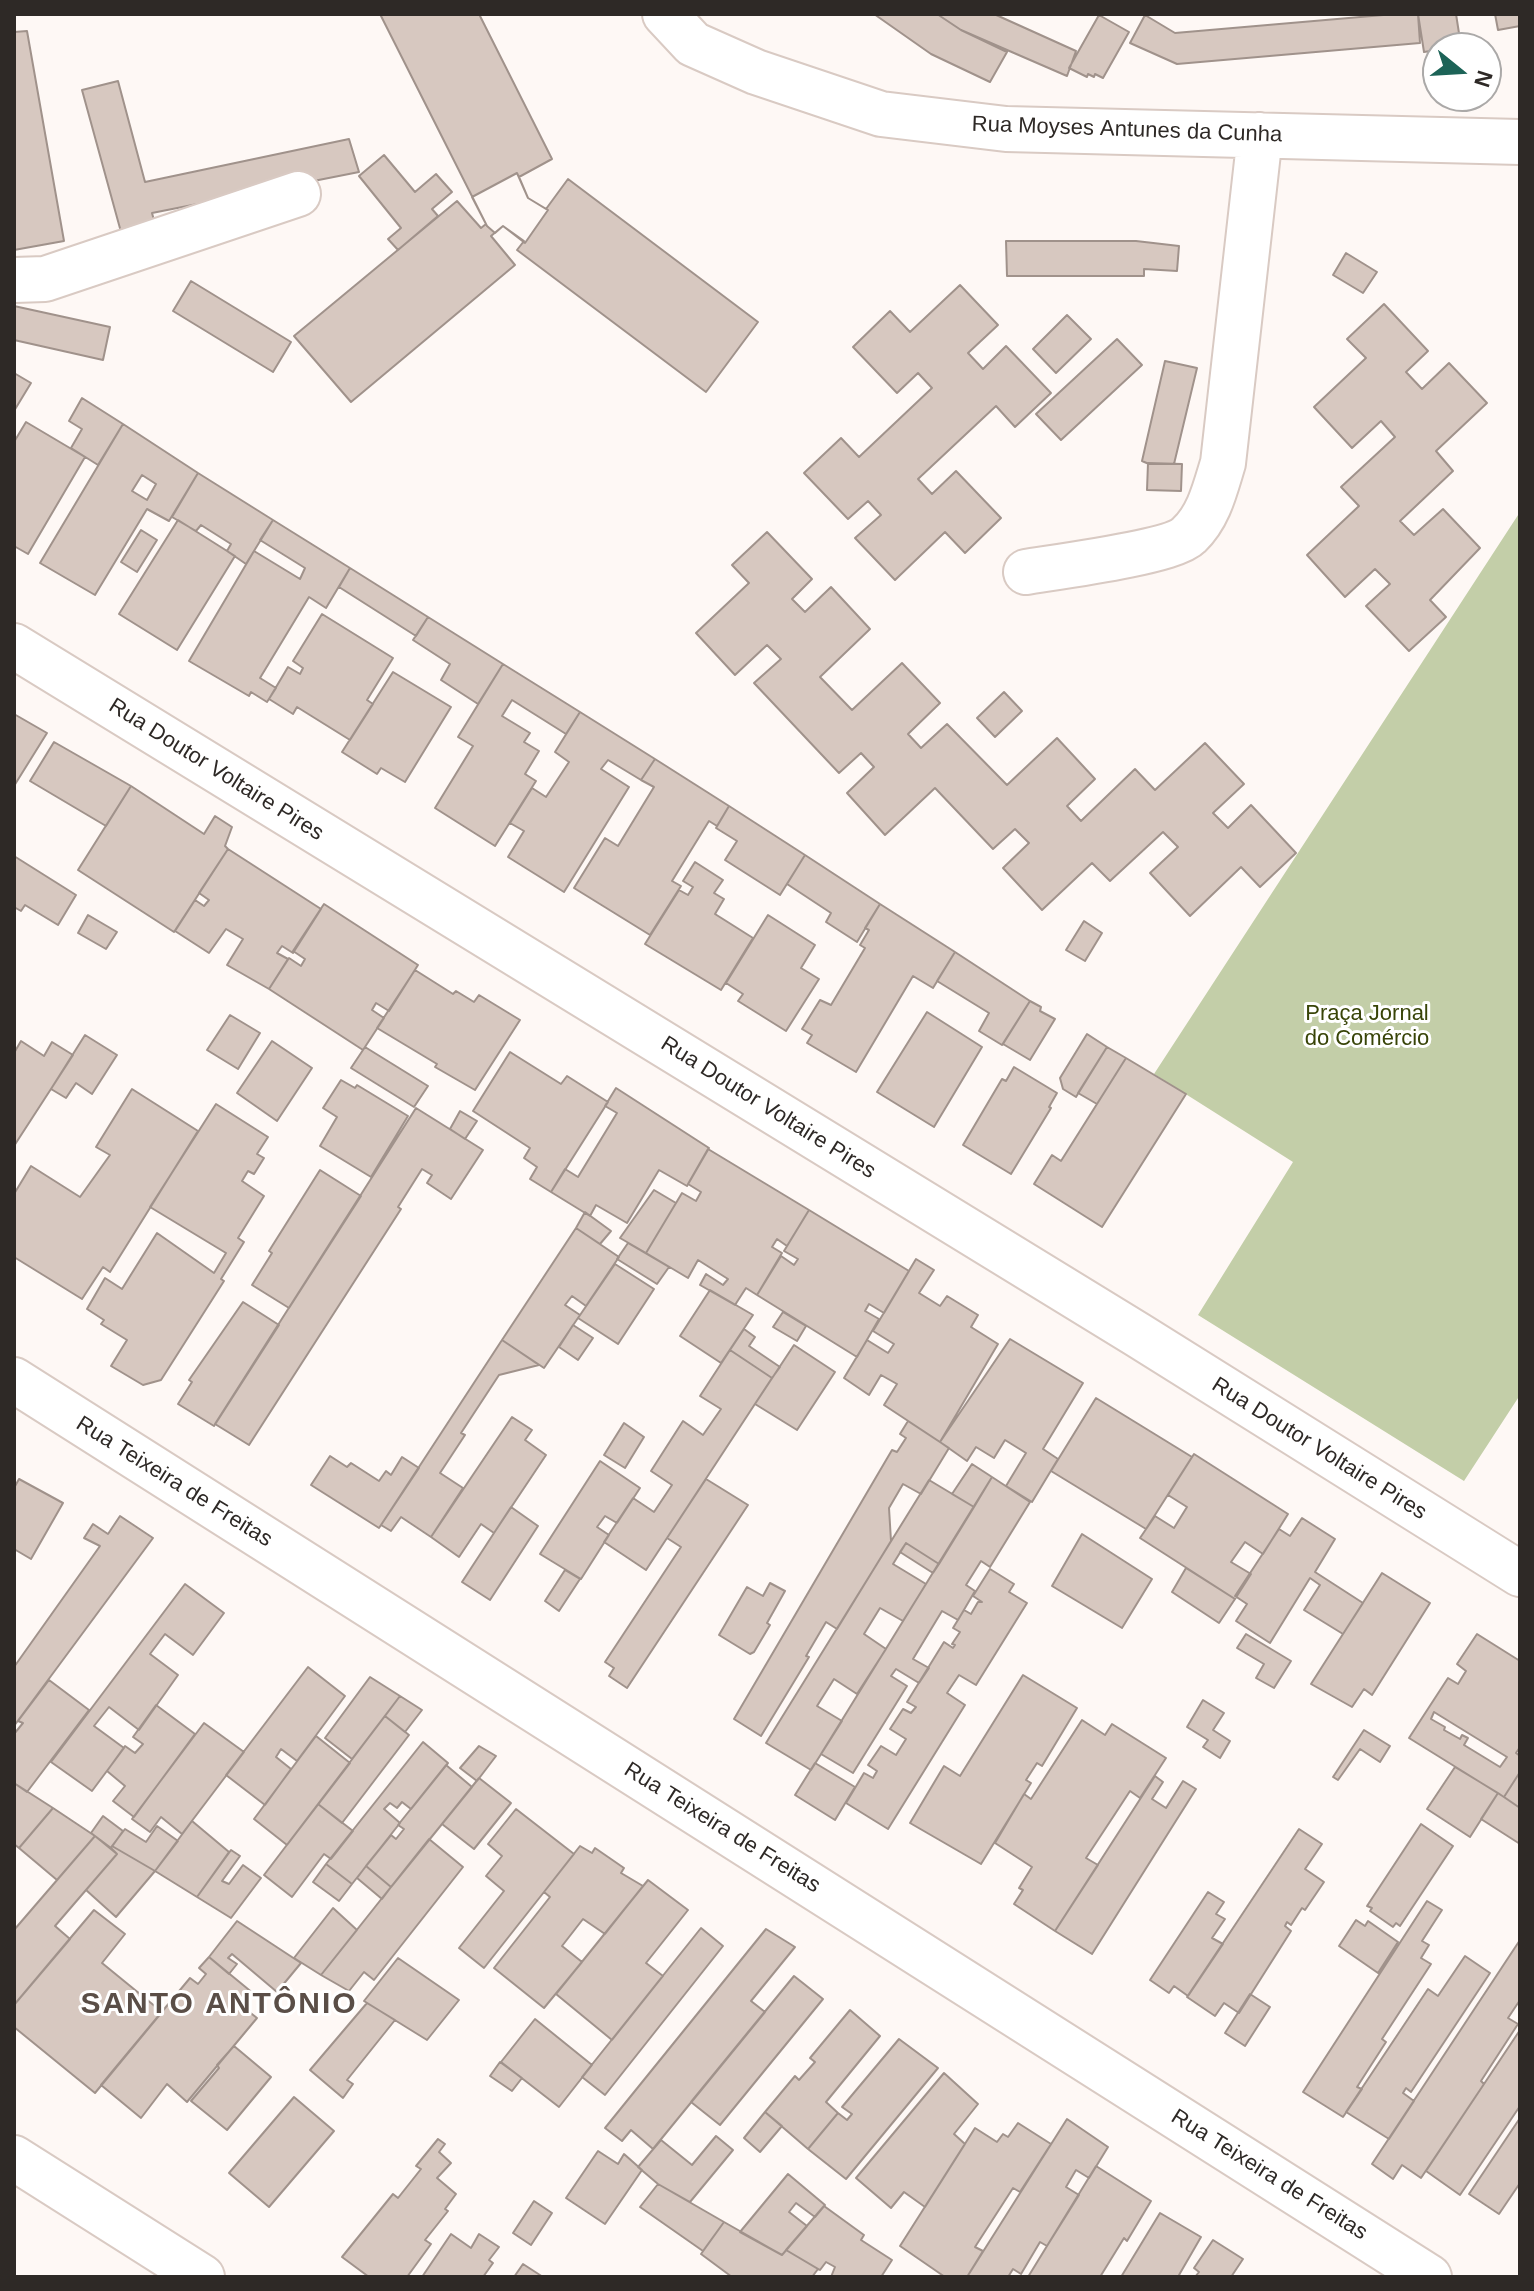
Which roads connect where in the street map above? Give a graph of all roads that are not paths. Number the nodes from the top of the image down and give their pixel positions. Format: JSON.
{"nodes":[{"id":1,"x":665,"y":14,"type":"edge"},
{"id":2,"x":1260,"y":135,"type":"junction"},
{"id":3,"x":1520,"y":142,"type":"edge"},
{"id":4,"x":298,"y":194,"type":"dead end"},
{"id":5,"x":14,"y":280,"type":"edge"},
{"id":6,"x":1026,"y":572,"type":"dead end"},
{"id":7,"x":14,"y":646,"type":"edge"},
{"id":8,"x":14,"y":1380,"type":"edge"},
{"id":9,"x":1518,"y":1568,"type":"edge"},
{"id":10,"x":14,"y":2158,"type":"edge"},
{"id":11,"x":202,"y":2277,"type":"edge"},
{"id":12,"x":1429,"y":2277,"type":"edge"}],
"edges":[{"from":1,"to":2,"type":"street","name":"Rua Moyses Antunes da Cunha"},
{"from":2,"to":3,"type":"street","name":"Rua Moyses Antunes da Cunha"},
{"from":2,"to":6,"type":"street"},
{"from":4,"to":5,"type":"street"},
{"from":7,"to":9,"type":"street","name":"Rua Doutor Voltaire Pires"},
{"from":8,"to":12,"type":"street","name":"Rua Teixeira de Freitas"},
{"from":10,"to":11,"type":"street"}]}
